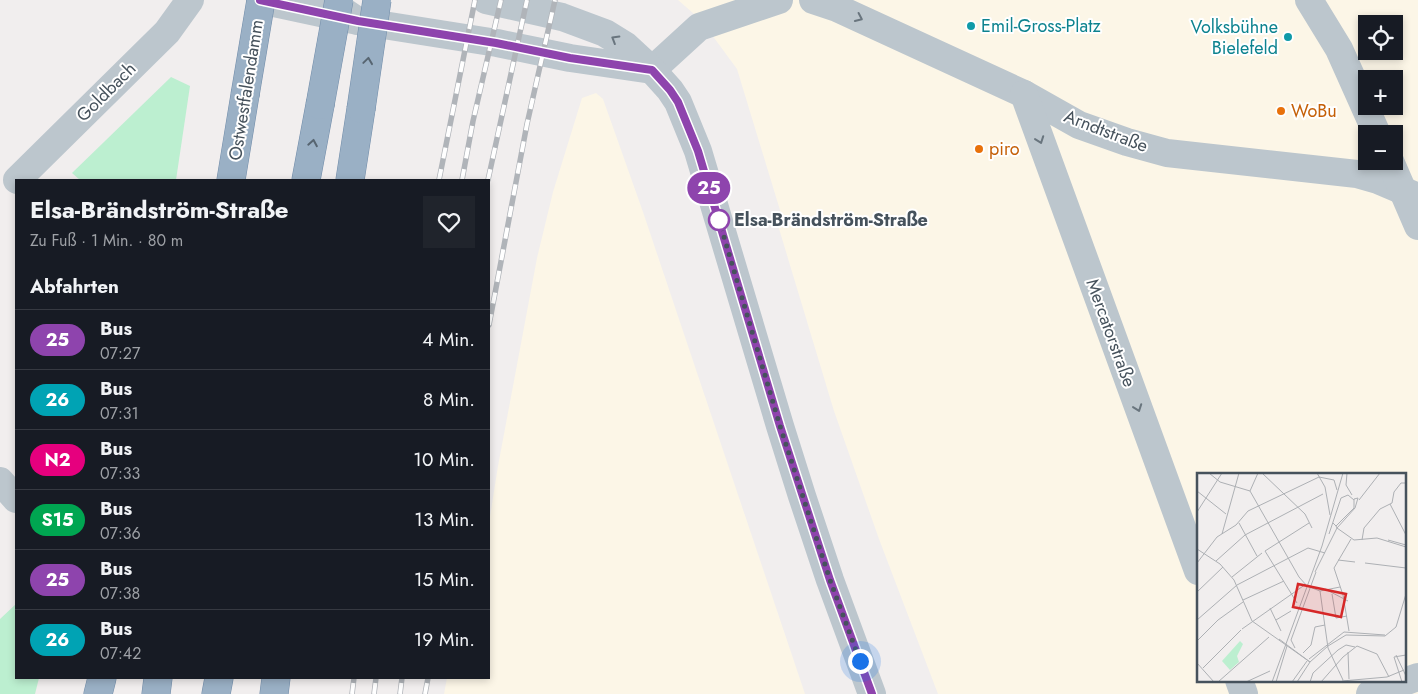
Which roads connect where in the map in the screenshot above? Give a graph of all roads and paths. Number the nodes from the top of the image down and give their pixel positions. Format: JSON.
{"nodes":[{"id":1,"x":190,"y":0,"type":"edge"},
{"id":2,"x":261,"y":0,"type":"edge"},
{"id":3,"x":327,"y":0,"type":"edge"},
{"id":4,"x":339,"y":0,"type":"edge"},
{"id":5,"x":377,"y":0,"type":"edge"},
{"id":6,"x":486,"y":0,"type":"edge"},
{"id":7,"x":779,"y":0,"type":"edge"},
{"id":8,"x":814,"y":0,"type":"edge"},
{"id":9,"x":1309,"y":0,"type":"edge"},
{"id":10,"x":358,"y":21,"type":"junction"},
{"id":11,"x":652,"y":70,"type":"junction"},
{"id":12,"x":1024,"y":94,"type":"junction"},
{"id":13,"x":1373,"y":125,"type":"edge"},
{"id":14,"x":1396,"y":170,"type":"edge"},
{"id":15,"x":18,"y":179,"type":"edge"},
{"id":16,"x":232,"y":179,"type":"edge"},
{"id":17,"x":306,"y":179,"type":"edge"},
{"id":18,"x":350,"y":179,"type":"edge"},
{"id":19,"x":15,"y":182,"type":"edge"},
{"id":20,"x":1411,"y":194,"type":"edge"},
{"id":21,"x":0,"y":197,"type":"edge"},
{"id":22,"x":1418,"y":226,"type":"edge"},
{"id":23,"x":0,"y":481,"type":"edge"},
{"id":24,"x":15,"y":499,"type":"edge"},
{"id":25,"x":1197,"y":568,"type":"edge"},
{"id":26,"x":1418,"y":677,"type":"edge"},
{"id":27,"x":102,"y":679,"type":"edge"},
{"id":28,"x":158,"y":679,"type":"edge"},
{"id":29,"x":219,"y":679,"type":"edge"},
{"id":30,"x":276,"y":679,"type":"edge"},
{"id":31,"x":1406,"y":681,"type":"edge"},
{"id":32,"x":1240,"y":682,"type":"edge"},
{"id":33,"x":1404,"y":682,"type":"edge"},
{"id":34,"x":98,"y":694,"type":"edge"},
{"id":35,"x":156,"y":694,"type":"edge"},
{"id":36,"x":216,"y":694,"type":"edge"},
{"id":37,"x":274,"y":694,"type":"edge"},
{"id":38,"x":872,"y":694,"type":"edge"},
{"id":39,"x":1244,"y":694,"type":"edge"},
{"id":40,"x":1370,"y":694,"type":"edge"}],
"edges":[{"from":1,"to":15,"type":"street","name":"Goldbach"},
{"from":2,"to":10,"type":"street"},
{"from":2,"to":16,"type":"highway","name":"Ostwestfalendamm","bridge":true},
{"from":3,"to":10,"type":"street"},
{"from":17,"to":4,"type":"highway","one_way":true,"bridge":true},
{"from":18,"to":5,"type":"highway","one_way":true,"bridge":true},
{"from":11,"to":6,"type":"street","one_way":true},
{"from":7,"to":11,"type":"street"},
{"from":8,"to":12,"type":"street","name":"Arndtstraße","one_way":true},
{"from":9,"to":13,"type":"street"},
{"from":10,"to":11,"type":"street"},
{"from":11,"to":38,"type":"street"},
{"from":12,"to":20,"type":"street","name":"Arndtstraße"},
{"from":12,"to":25,"type":"street","name":"Mercatorstraße","one_way":true},
{"from":14,"to":20,"type":"street"},
{"from":19,"to":21,"type":"street","name":"Goldbach"},
{"from":20,"to":22,"type":"street"},
{"from":23,"to":24,"type":"street"},
{"from":26,"to":31,"type":"street"},
{"from":27,"to":34,"type":"highway"},
{"from":28,"to":35,"type":"highway"},
{"from":29,"to":36,"type":"highway"},
{"from":30,"to":37,"type":"highway"},
{"from":32,"to":39,"type":"street"},
{"from":33,"to":40,"type":"street"}]}
